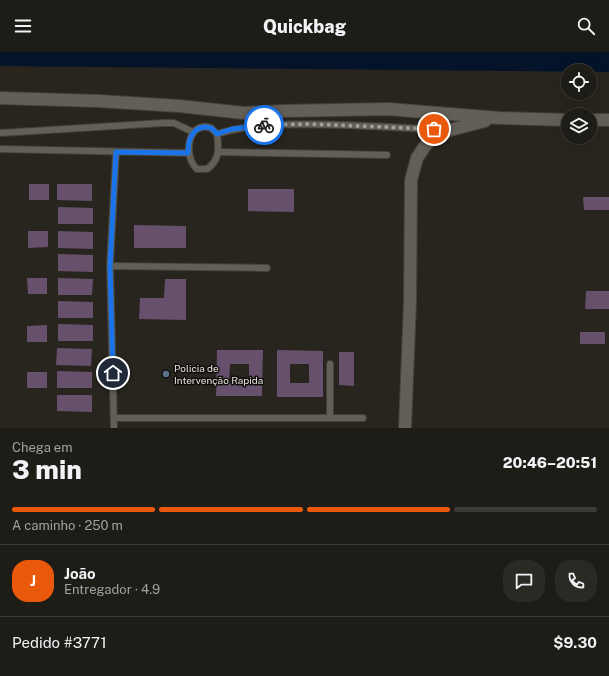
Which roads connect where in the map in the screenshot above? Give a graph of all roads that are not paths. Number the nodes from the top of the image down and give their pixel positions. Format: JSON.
{"nodes":[{"id":1,"x":0,"y":98,"type":"edge"},
{"id":2,"x":499,"y":118,"type":"junction"},
{"id":3,"x":561,"y":120,"type":"edge"},
{"id":4,"x":597,"y":120,"type":"edge"},
{"id":5,"x":609,"y":120,"type":"edge"},
{"id":6,"x":450,"y":130,"type":"junction"},
{"id":7,"x":193,"y":132,"type":"junction"},
{"id":8,"x":0,"y":133,"type":"edge"},
{"id":9,"x":217,"y":134,"type":"junction"},
{"id":10,"x":0,"y":149,"type":"edge"},
{"id":11,"x":116,"y":152,"type":"junction"},
{"id":12,"x":219,"y":152,"type":"junction"},
{"id":13,"x":188,"y":153,"type":"junction"},
{"id":14,"x":387,"y":155,"type":"dead end"},
{"id":15,"x":110,"y":266,"type":"junction"},
{"id":16,"x":267,"y":268,"type":"dead end"},
{"id":17,"x":330,"y":364,"type":"dead end"},
{"id":18,"x":114,"y":418,"type":"junction"},
{"id":19,"x":330,"y":418,"type":"junction"},
{"id":20,"x":363,"y":418,"type":"dead end"},
{"id":21,"x":114,"y":428,"type":"edge"},
{"id":22,"x":405,"y":428,"type":"edge"}],
"edges":[{"from":1,"to":2,"type":"street"},
{"from":2,"to":3,"type":"street"},
{"from":2,"to":6,"type":"street"},
{"from":4,"to":5,"type":"street"},
{"from":6,"to":9,"type":"lane"},
{"from":6,"to":22,"type":"street"},
{"from":7,"to":8,"type":"lane"},
{"from":7,"to":9,"type":"lane"},
{"from":7,"to":13,"type":"lane"},
{"from":9,"to":12,"type":"lane"},
{"from":10,"to":11,"type":"lane"},
{"from":11,"to":13,"type":"lane"},
{"from":11,"to":15,"type":"lane"},
{"from":12,"to":13,"type":"lane"},
{"from":12,"to":14,"type":"lane"},
{"from":15,"to":16,"type":"lane"},
{"from":15,"to":18,"type":"lane"},
{"from":17,"to":19,"type":"lane"},
{"from":18,"to":19,"type":"lane"},
{"from":18,"to":21,"type":"lane"},
{"from":19,"to":20,"type":"lane"}]}
